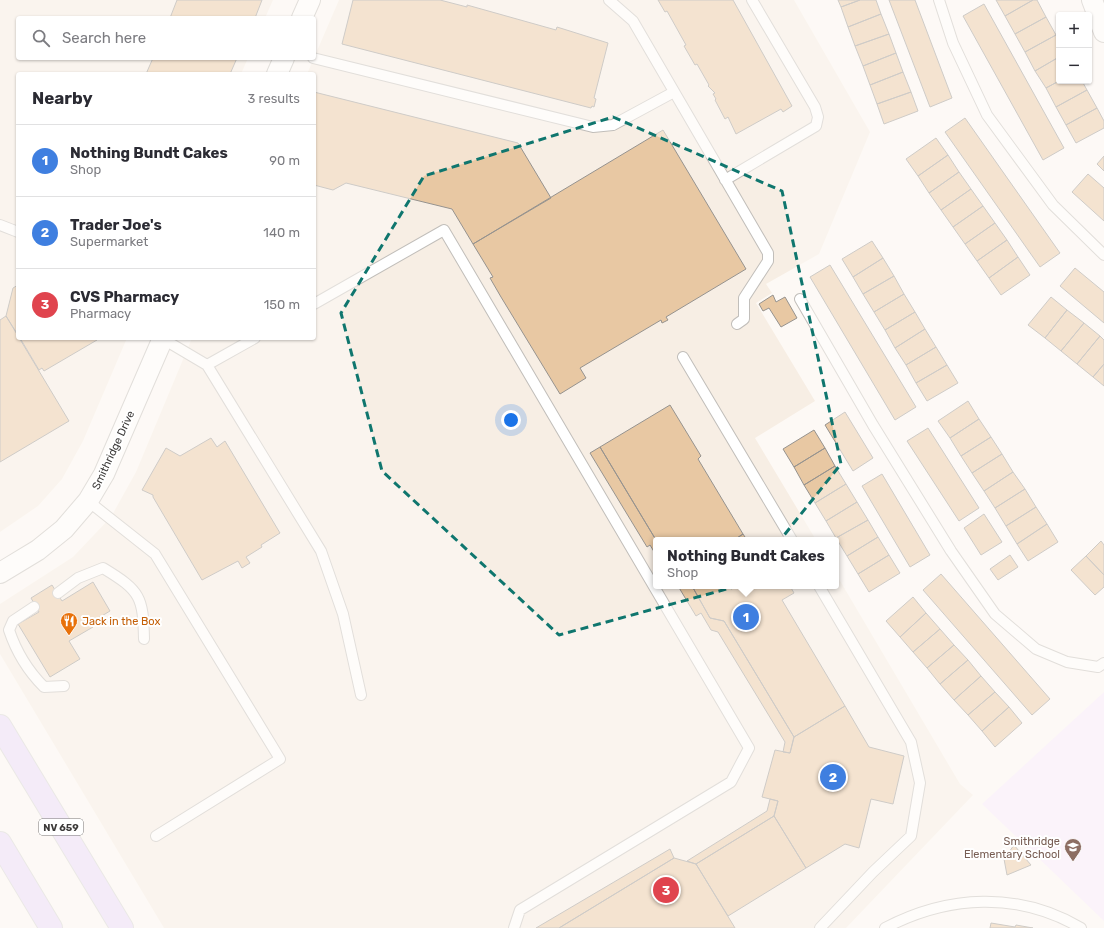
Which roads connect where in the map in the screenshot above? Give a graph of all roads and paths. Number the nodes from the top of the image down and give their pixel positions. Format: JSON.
{"nodes":[{"id":1,"x":310,"y":0,"type":"edge"},
{"id":2,"x":609,"y":0,"type":"edge"},
{"id":3,"x":752,"y":0,"type":"edge"},
{"id":4,"x":939,"y":0,"type":"edge"},
{"id":5,"x":1092,"y":0,"type":"edge"},
{"id":6,"x":303,"y":16,"type":"edge"},
{"id":7,"x":1104,"y":32,"type":"edge"},
{"id":8,"x":316,"y":59,"type":"edge"},
{"id":9,"x":283,"y":60,"type":"edge"},
{"id":10,"x":278,"y":72,"type":"edge"},
{"id":11,"x":674,"y":92,"type":"junction"},
{"id":12,"x":725,"y":180,"type":"junction"},
{"id":13,"x":0,"y":225,"type":"edge"},
{"id":14,"x":16,"y":231,"type":"edge"},
{"id":15,"x":1104,"y":255,"type":"edge"},
{"id":16,"x":800,"y":299,"type":"dead end"},
{"id":17,"x":316,"y":303,"type":"edge"},
{"id":18,"x":737,"y":324,"type":"dead end"},
{"id":19,"x":251,"y":340,"type":"edge"},
{"id":20,"x":159,"y":341,"type":"edge"},
{"id":21,"x":683,"y":357,"type":"dead end"},
{"id":22,"x":207,"y":365,"type":"junction"},
{"id":23,"x":88,"y":501,"type":"junction"},
{"id":24,"x":790,"y":537,"type":"edge"},
{"id":25,"x":0,"y":573,"type":"edge"},
{"id":26,"x":653,"y":585,"type":"edge"},
{"id":27,"x":655,"y":589,"type":"edge"},
{"id":28,"x":821,"y":589,"type":"edge"},
{"id":29,"x":58,"y":593,"type":"dead end"},
{"id":30,"x":34,"y":607,"type":"dead end"},
{"id":31,"x":144,"y":639,"type":"dead end"},
{"id":32,"x":1104,"y":663,"type":"edge"},
{"id":33,"x":64,"y":686,"type":"dead end"},
{"id":34,"x":361,"y":695,"type":"dead end"},
{"id":35,"x":0,"y":726,"type":"edge"},
{"id":36,"x":156,"y":836,"type":"dead end"},
{"id":37,"x":1,"y":846,"type":"edge"},
{"id":38,"x":51,"y":928,"type":"edge"},
{"id":39,"x":122,"y":928,"type":"edge"},
{"id":40,"x":514,"y":928,"type":"edge"},
{"id":41,"x":820,"y":928,"type":"edge"},
{"id":42,"x":885,"y":928,"type":"edge"},
{"id":43,"x":1081,"y":928,"type":"edge"}],
"edges":[{"from":1,"to":6,"type":"street"},
{"from":2,"to":11,"type":"lane"},
{"from":3,"to":12,"type":"lane"},
{"from":4,"to":15,"type":"lane"},
{"from":5,"to":7,"type":"street"},
{"from":8,"to":11,"type":"lane"},
{"from":9,"to":10,"type":"street"},
{"from":11,"to":12,"type":"lane"},
{"from":12,"to":18,"type":"lane"},
{"from":13,"to":14,"type":"lane"},
{"from":16,"to":32,"type":"lane"},
{"from":17,"to":26,"type":"lane"},
{"from":19,"to":22,"type":"lane"},
{"from":20,"to":22,"type":"lane"},
{"from":20,"to":23,"type":"street","name":"Smithridge Drive"},
{"from":21,"to":24,"type":"lane"},
{"from":22,"to":34,"type":"lane"},
{"from":23,"to":25,"type":"street","name":"Smithridge Drive"},
{"from":23,"to":36,"type":"lane"},
{"from":27,"to":40,"type":"lane"},
{"from":28,"to":41,"type":"lane"},
{"from":29,"to":31,"type":"lane"},
{"from":30,"to":33,"type":"lane"},
{"from":35,"to":39,"type":"main road","number":"NV 659"},
{"from":37,"to":38,"type":"main road"},
{"from":42,"to":43,"type":"lane"}]}
